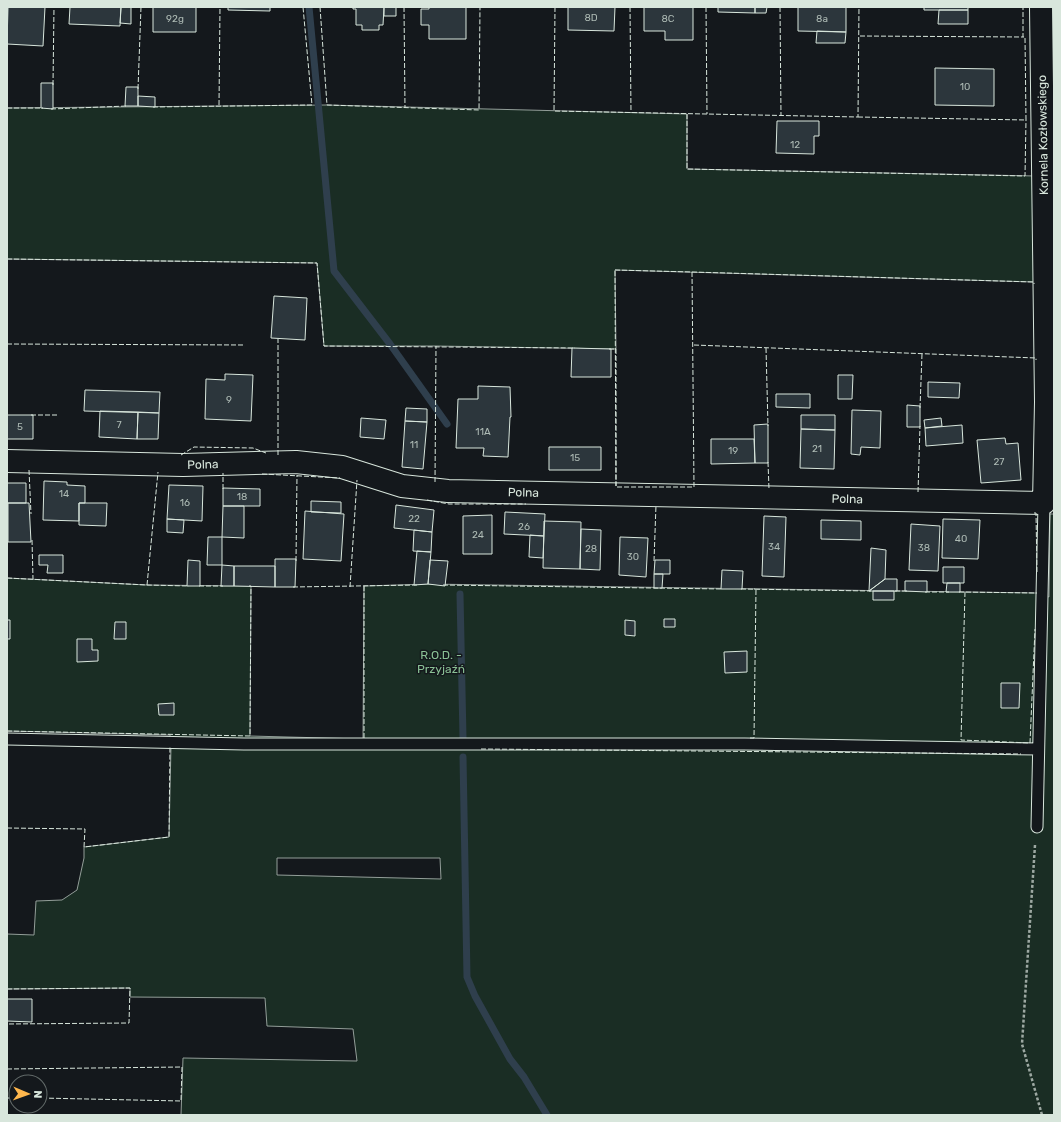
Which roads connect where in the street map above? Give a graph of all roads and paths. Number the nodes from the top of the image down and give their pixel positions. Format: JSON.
{"nodes":[{"id":1,"x":1041,"y":7,"type":"edge"},
{"id":2,"x":7,"y":461,"type":"edge"},
{"id":3,"x":1044,"y":503,"type":"junction"},
{"id":4,"x":7,"y":739,"type":"edge"},
{"id":5,"x":1038,"y":749,"type":"junction"},
{"id":6,"x":1037,"y":827,"type":"joint"},
{"id":7,"x":1042,"y":1115,"type":"edge"}],
"edges":[{"from":1,"to":3,"type":"street","name":"Kornela Kozłowskiego"},
{"from":2,"to":3,"type":"street","name":"Polna"},
{"from":3,"to":5,"type":"lane"},
{"from":4,"to":5,"type":"lane"},
{"from":5,"to":6,"type":"lane"},
{"from":6,"to":7,"type":"path"}]}
